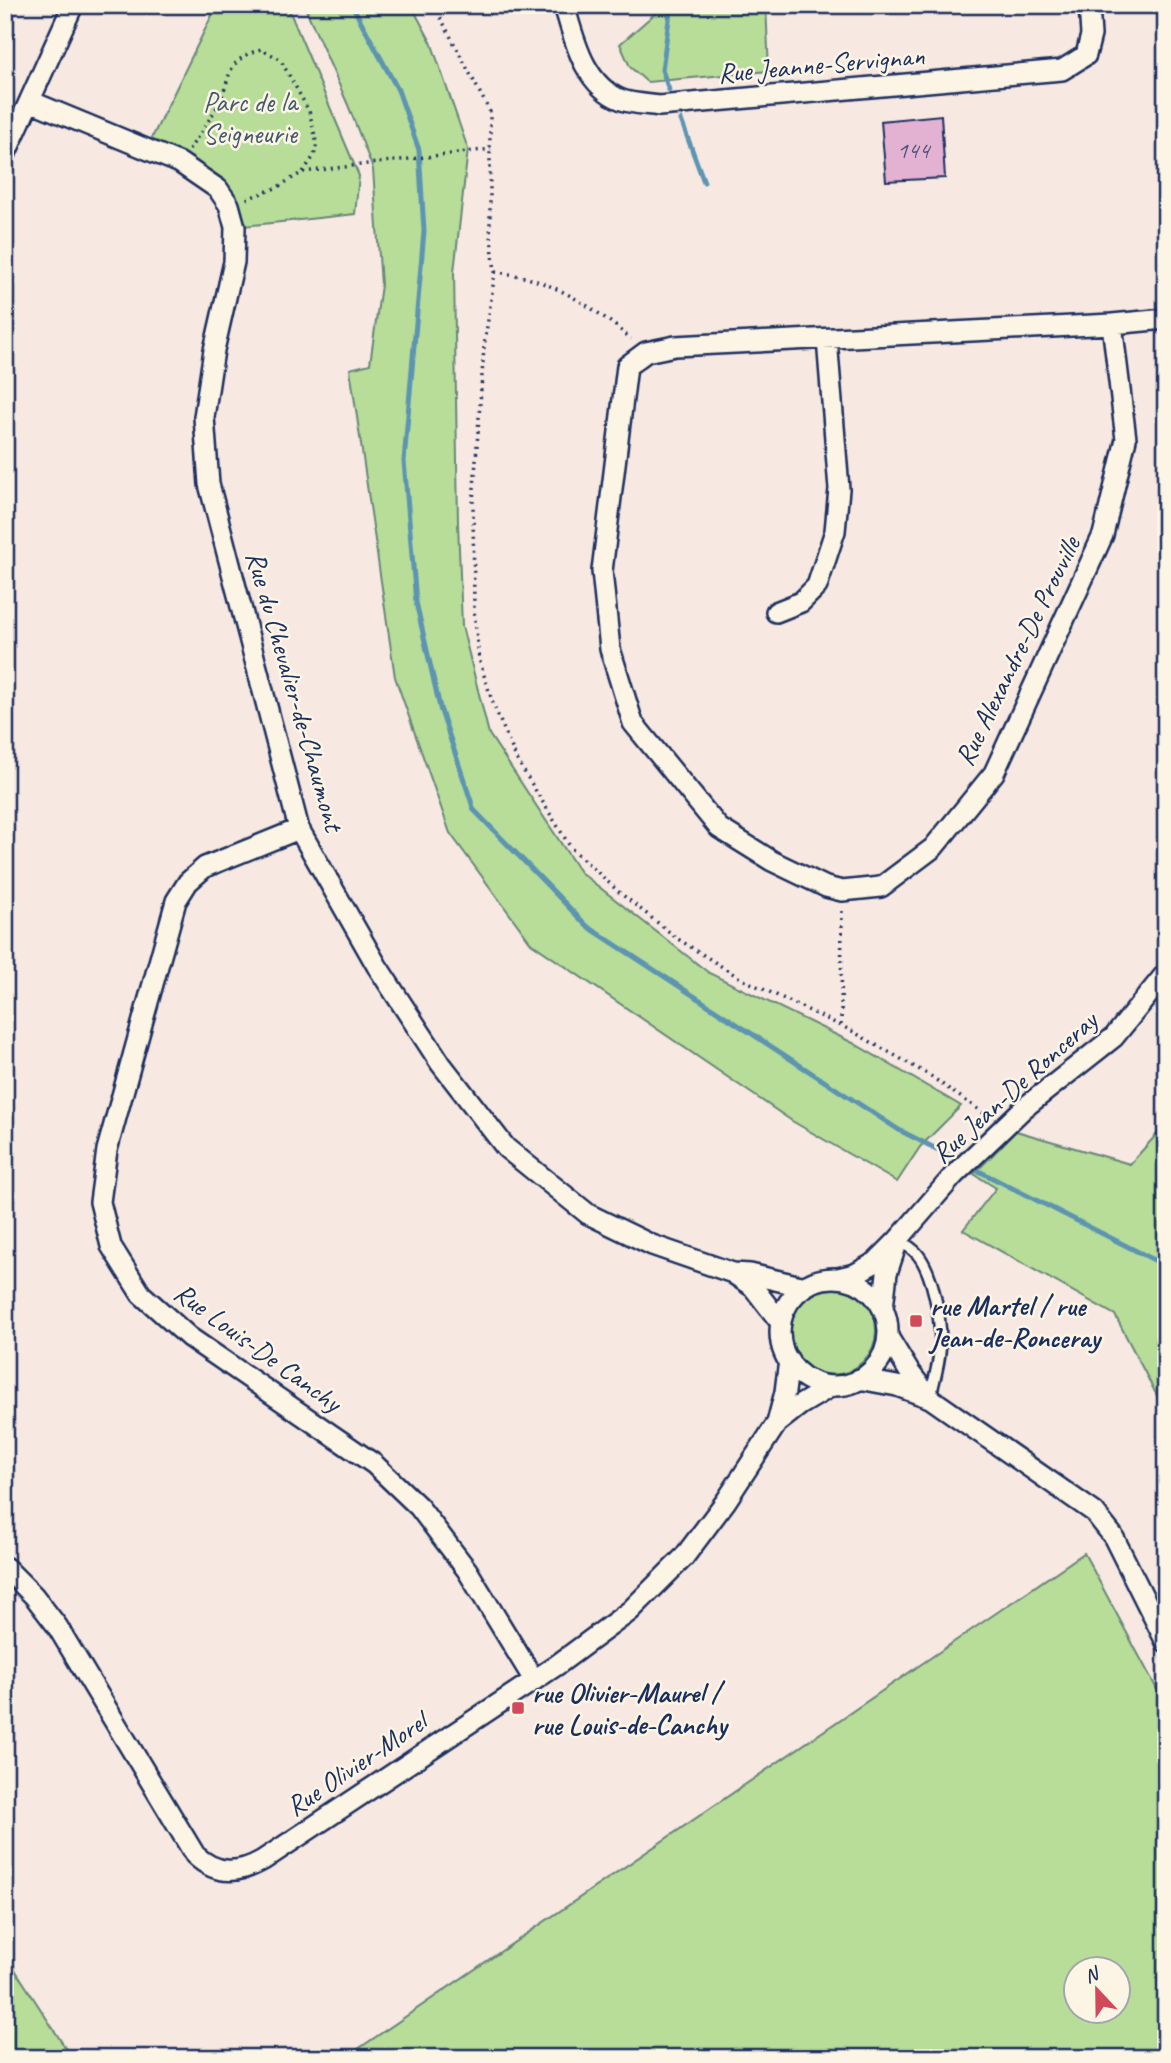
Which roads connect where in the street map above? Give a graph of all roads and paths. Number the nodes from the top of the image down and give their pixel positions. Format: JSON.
{"nodes":[{"id":1,"x":73,"y":5,"type":"edge"},
{"id":2,"x":434,"y":5,"type":"edge"},
{"id":3,"x":564,"y":5,"type":"edge"},
{"id":4,"x":1089,"y":5,"type":"edge"},
{"id":5,"x":30,"y":101,"type":"junction"},
{"id":6,"x":491,"y":149,"type":"junction"},
{"id":7,"x":5,"y":155,"type":"edge"},
{"id":8,"x":180,"y":163,"type":"junction"},
{"id":9,"x":303,"y":172,"type":"junction"},
{"id":10,"x":229,"y":205,"type":"junction"},
{"id":11,"x":495,"y":272,"type":"junction"},
{"id":12,"x":1166,"y":319,"type":"edge"},
{"id":13,"x":1112,"y":324,"type":"junction"},
{"id":14,"x":827,"y":338,"type":"junction"},
{"id":15,"x":646,"y":352,"type":"junction"},
{"id":16,"x":776,"y":612,"type":"dead end"},
{"id":17,"x":299,"y":829,"type":"junction"},
{"id":18,"x":842,"y":891,"type":"junction"},
{"id":19,"x":1166,"y":973,"type":"edge"},
{"id":20,"x":841,"y":1025,"type":"junction"},
{"id":21,"x":1004,"y":1127,"type":"junction"},
{"id":22,"x":897,"y":1241,"type":"junction"},
{"id":23,"x":733,"y":1273,"type":"junction"},
{"id":24,"x":838,"y":1278,"type":"junction"},
{"id":25,"x":805,"y":1287,"type":"junction"},
{"id":26,"x":883,"y":1308,"type":"junction"},
{"id":27,"x":781,"y":1323,"type":"junction"},
{"id":28,"x":888,"y":1336,"type":"junction"},
{"id":29,"x":789,"y":1360,"type":"junction"},
{"id":30,"x":859,"y":1379,"type":"junction"},
{"id":31,"x":832,"y":1386,"type":"junction"},
{"id":32,"x":930,"y":1398,"type":"junction"},
{"id":33,"x":777,"y":1423,"type":"junction"},
{"id":34,"x":5,"y":1567,"type":"edge"},
{"id":35,"x":1166,"y":1642,"type":"edge"},
{"id":36,"x":534,"y":1680,"type":"junction"}],
"edges":[{"from":1,"to":5,"type":"street"},
{"from":2,"to":6,"type":"path"},
{"from":3,"to":4,"type":"street","name":"Rue Jeanne-Servignan"},
{"from":5,"to":7,"type":"street"},
{"from":5,"to":8,"type":"street"},
{"from":6,"to":9,"type":"path"},
{"from":6,"to":11,"type":"path"},
{"from":8,"to":9,"type":"path"},
{"from":8,"to":10,"type":"street"},
{"from":9,"to":10,"type":"path"},
{"from":10,"to":17,"type":"street","name":"Rue du Chevalier-de-Chaumont"},
{"from":11,"to":15,"type":"path"},
{"from":11,"to":20,"type":"path"},
{"from":12,"to":13,"type":"street"},
{"from":13,"to":14,"type":"street"},
{"from":13,"to":18,"type":"street","name":"Rue Alexandre-De Prouville"},
{"from":14,"to":15,"type":"street"},
{"from":14,"to":16,"type":"street"},
{"from":15,"to":18,"type":"street","name":"Rue Alexandre-De Prouville"},
{"from":17,"to":23,"type":"street","name":"Rue du Chevalier-de-Chaumont"},
{"from":17,"to":36,"type":"street","name":"Rue Louis-De Canchy"},
{"from":18,"to":20,"type":"path"},
{"from":19,"to":21,"type":"street","name":"Rue Jean-De Ronceray"},
{"from":20,"to":21,"type":"path"},
{"from":21,"to":22,"type":"street","name":"Rue Jean-De Ronceray"},
{"from":22,"to":24,"type":"street","name":"Rue Jean-De Ronceray"},
{"from":22,"to":26,"type":"street","name":"Rue Jean-De Ronceray"},
{"from":22,"to":32,"type":"lane"},
{"from":23,"to":25,"type":"street","name":"Rue du Chevalier-de-Chaumont"},
{"from":23,"to":27,"type":"street","name":"Rue du Chevalier-de-Chaumont"},
{"from":24,"to":25,"type":"street"},
{"from":24,"to":26,"type":"street"},
{"from":25,"to":27,"type":"street"},
{"from":26,"to":28,"type":"street"},
{"from":27,"to":29,"type":"street"},
{"from":28,"to":30,"type":"street"},
{"from":28,"to":32,"type":"street"},
{"from":29,"to":31,"type":"street"},
{"from":29,"to":33,"type":"street","name":"Rue Olivier-Morel"},
{"from":30,"to":31,"type":"street"},
{"from":30,"to":32,"type":"street"},
{"from":31,"to":33,"type":"street","name":"Rue Olivier-Morel"},
{"from":32,"to":35,"type":"street"},
{"from":33,"to":36,"type":"street","name":"Rue Olivier-Morel"},
{"from":34,"to":36,"type":"street","name":"Rue Olivier-Morel"}]}
